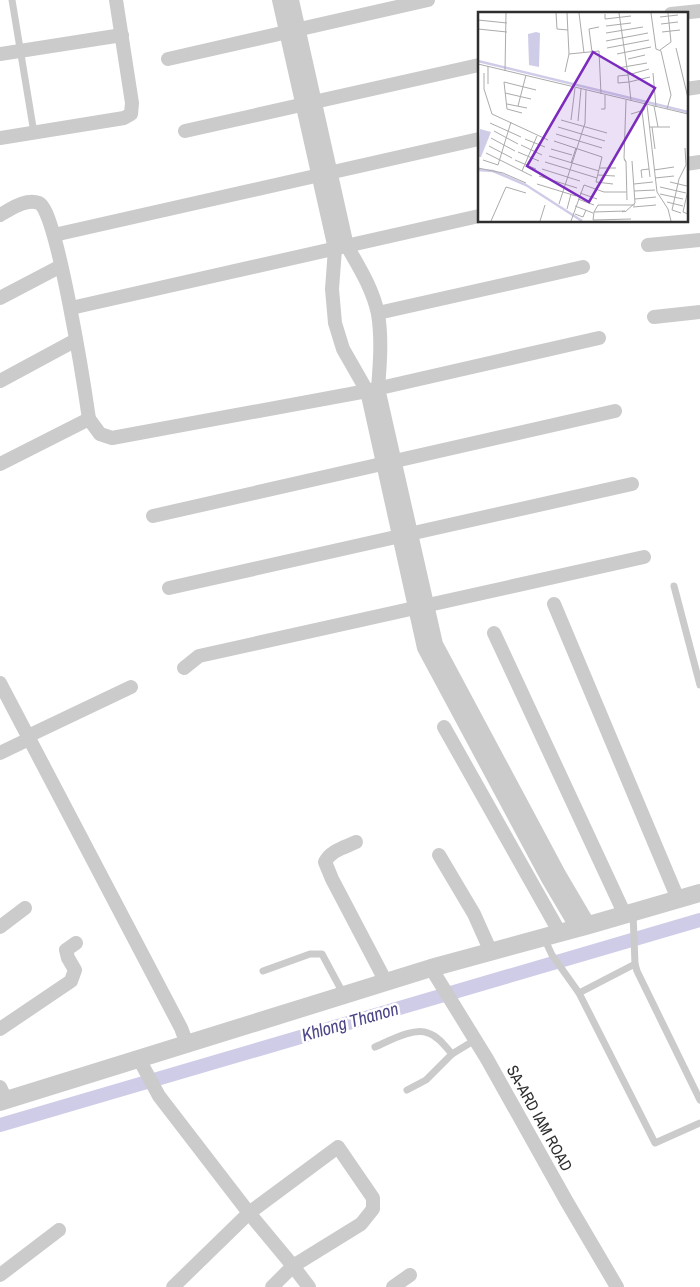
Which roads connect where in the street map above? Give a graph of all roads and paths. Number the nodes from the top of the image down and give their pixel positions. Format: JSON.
{"nodes":[{"id":1,"x":12,"y":0,"type":"edge"},
{"id":2,"x":116,"y":0,"type":"edge"},
{"id":3,"x":279,"y":0,"type":"edge"},
{"id":4,"x":292,"y":0,"type":"edge"},
{"id":5,"x":428,"y":0,"type":"edge"},
{"id":6,"x":700,"y":10,"type":"edge"},
{"id":7,"x":686,"y":12,"type":"edge"},
{"id":8,"x":292,"y":31,"type":"junction"},
{"id":9,"x":122,"y":35,"type":"junction"},
{"id":10,"x":19,"y":50,"type":"junction"},
{"id":11,"x":0,"y":54,"type":"edge"},
{"id":12,"x":168,"y":59,"type":"dead end"},
{"id":13,"x":478,"y":65,"type":"edge"},
{"id":14,"x":309,"y":103,"type":"junction"},
{"id":15,"x":185,"y":131,"type":"dead end"},
{"id":16,"x":34,"y":133,"type":"junction"},
{"id":17,"x":0,"y":138,"type":"edge"},
{"id":18,"x":478,"y":139,"type":"edge"},
{"id":19,"x":324,"y":174,"type":"junction"},
{"id":20,"x":0,"y":214,"type":"edge"},
{"id":21,"x":478,"y":216,"type":"edge"},
{"id":22,"x":54,"y":235,"type":"junction"},
{"id":23,"x":700,"y":240,"type":"edge"},
{"id":24,"x":648,"y":245,"type":"dead end"},
{"id":25,"x":341,"y":247,"type":"junction"},
{"id":26,"x":61,"y":266,"type":"junction"},
{"id":27,"x":583,"y":267,"type":"dead end"},
{"id":28,"x":0,"y":298,"type":"edge"},
{"id":29,"x":70,"y":308,"type":"junction"},
{"id":30,"x":700,"y":312,"type":"edge"},
{"id":31,"x":378,"y":313,"type":"junction"},
{"id":32,"x":654,"y":317,"type":"dead end"},
{"id":33,"x":599,"y":338,"type":"dead end"},
{"id":34,"x":76,"y":340,"type":"junction"},
{"id":35,"x":0,"y":381,"type":"edge"},
{"id":36,"x":372,"y":390,"type":"junction"},
{"id":37,"x":615,"y":411,"type":"dead end"},
{"id":38,"x":89,"y":419,"type":"junction"},
{"id":39,"x":389,"y":462,"type":"junction"},
{"id":40,"x":0,"y":464,"type":"edge"},
{"id":41,"x":632,"y":484,"type":"dead end"},
{"id":42,"x":153,"y":516,"type":"dead end"},
{"id":43,"x":405,"y":535,"type":"junction"},
{"id":44,"x":644,"y":557,"type":"dead end"},
{"id":45,"x":674,"y":586,"type":"dead end"},
{"id":46,"x":169,"y":588,"type":"dead end"},
{"id":47,"x":554,"y":604,"type":"dead end"},
{"id":48,"x":421,"y":607,"type":"junction"},
{"id":49,"x":494,"y":633,"type":"dead end"},
{"id":50,"x":184,"y":668,"type":"dead end"},
{"id":51,"x":0,"y":683,"type":"edge"},
{"id":52,"x":700,"y":685,"type":"edge"},
{"id":53,"x":131,"y":687,"type":"dead end"},
{"id":54,"x":444,"y":727,"type":"dead end"},
{"id":55,"x":28,"y":737,"type":"junction"},
{"id":56,"x":0,"y":753,"type":"edge"},
{"id":57,"x":356,"y":842,"type":"dead end"},
{"id":58,"x":439,"y":855,"type":"dead end"},
{"id":59,"x":700,"y":893,"type":"edge"},
{"id":60,"x":678,"y":900,"type":"junction"},
{"id":61,"x":25,"y":908,"type":"dead end"},
{"id":62,"x":631,"y":918,"type":"junction"},
{"id":63,"x":0,"y":927,"type":"edge"},
{"id":64,"x":583,"y":927,"type":"junction"},
{"id":65,"x":552,"y":935,"type":"junction"},
{"id":66,"x":76,"y":943,"type":"dead end"},
{"id":67,"x":491,"y":952,"type":"junction"},
{"id":68,"x":635,"y":964,"type":"junction"},
{"id":69,"x":262,"y":971,"type":"dead end"},
{"id":70,"x":435,"y":974,"type":"junction"},
{"id":71,"x":386,"y":982,"type":"junction"},
{"id":72,"x":579,"y":993,"type":"junction"},
{"id":73,"x":344,"y":995,"type":"junction"},
{"id":74,"x":0,"y":1029,"type":"edge"},
{"id":75,"x":475,"y":1040,"type":"junction"},
{"id":76,"x":186,"y":1044,"type":"junction"},
{"id":77,"x":375,"y":1046,"type":"dead end"},
{"id":78,"x":452,"y":1054,"type":"junction"},
{"id":79,"x":142,"y":1064,"type":"junction"},
{"id":80,"x":407,"y":1090,"type":"dead end"},
{"id":81,"x":2,"y":1096,"type":"edge"},
{"id":82,"x":700,"y":1100,"type":"edge"},
{"id":83,"x":700,"y":1122,"type":"edge"},
{"id":84,"x":249,"y":1213,"type":"junction"},
{"id":85,"x":59,"y":1230,"type":"dead end"},
{"id":86,"x":293,"y":1266,"type":"junction"},
{"id":87,"x":0,"y":1275,"type":"edge"},
{"id":88,"x":410,"y":1275,"type":"dead end"},
{"id":89,"x":0,"y":1282,"type":"edge"},
{"id":90,"x":4,"y":1287,"type":"edge"},
{"id":91,"x":173,"y":1287,"type":"edge"},
{"id":92,"x":272,"y":1287,"type":"edge"},
{"id":93,"x":309,"y":1287,"type":"edge"},
{"id":94,"x":393,"y":1287,"type":"edge"},
{"id":95,"x":618,"y":1287,"type":"edge"}],
"edges":[{"from":1,"to":10,"type":"lane"},
{"from":2,"to":9,"type":"street"},
{"from":3,"to":8,"type":"street"},
{"from":4,"to":8,"type":"street"},
{"from":5,"to":8,"type":"street"},
{"from":6,"to":7,"type":"street"},
{"from":8,"to":12,"type":"street"},
{"from":8,"to":14,"type":"street"},
{"from":9,"to":10,"type":"street"},
{"from":9,"to":16,"type":"street"},
{"from":10,"to":11,"type":"street"},
{"from":10,"to":16,"type":"lane"},
{"from":13,"to":14,"type":"street"},
{"from":14,"to":15,"type":"street"},
{"from":14,"to":19,"type":"street"},
{"from":16,"to":17,"type":"street"},
{"from":18,"to":19,"type":"street"},
{"from":19,"to":22,"type":"street"},
{"from":19,"to":25,"type":"street"},
{"from":20,"to":22,"type":"street"},
{"from":21,"to":25,"type":"street"},
{"from":22,"to":26,"type":"street"},
{"from":23,"to":24,"type":"street"},
{"from":25,"to":29,"type":"street"},
{"from":25,"to":31,"type":"street"},
{"from":25,"to":36,"type":"street"},
{"from":26,"to":28,"type":"street"},
{"from":26,"to":29,"type":"street"},
{"from":27,"to":31,"type":"street"},
{"from":29,"to":34,"type":"street"},
{"from":30,"to":32,"type":"street"},
{"from":31,"to":36,"type":"street"},
{"from":33,"to":36,"type":"street"},
{"from":34,"to":35,"type":"street"},
{"from":34,"to":38,"type":"street"},
{"from":36,"to":38,"type":"street"},
{"from":36,"to":39,"type":"street"},
{"from":37,"to":39,"type":"street"},
{"from":38,"to":40,"type":"street"},
{"from":39,"to":42,"type":"street"},
{"from":39,"to":43,"type":"street"},
{"from":41,"to":43,"type":"street"},
{"from":43,"to":46,"type":"street"},
{"from":43,"to":48,"type":"street"},
{"from":44,"to":48,"type":"street"},
{"from":45,"to":52,"type":"lane"},
{"from":47,"to":60,"type":"street"},
{"from":48,"to":50,"type":"street"},
{"from":48,"to":64,"type":"street"},
{"from":49,"to":62,"type":"street"},
{"from":51,"to":55,"type":"street"},
{"from":53,"to":55,"type":"street"},
{"from":54,"to":65,"type":"street"},
{"from":55,"to":56,"type":"street"},
{"from":55,"to":76,"type":"street"},
{"from":57,"to":71,"type":"street"},
{"from":58,"to":67,"type":"street"},
{"from":59,"to":60,"type":"street"},
{"from":60,"to":62,"type":"street"},
{"from":61,"to":63,"type":"street"},
{"from":62,"to":64,"type":"street"},
{"from":62,"to":68,"type":"lane"},
{"from":64,"to":65,"type":"street"},
{"from":65,"to":67,"type":"street"},
{"from":65,"to":72,"type":"lane"},
{"from":66,"to":74,"type":"street"},
{"from":67,"to":70,"type":"street"},
{"from":68,"to":72,"type":"lane"},
{"from":68,"to":82,"type":"lane"},
{"from":69,"to":73,"type":"lane"},
{"from":70,"to":71,"type":"street"},
{"from":70,"to":75,"type":"street","name":"SA-ARD IAM ROAD"},
{"from":71,"to":73,"type":"street"},
{"from":72,"to":83,"type":"lane"},
{"from":73,"to":76,"type":"street"},
{"from":75,"to":78,"type":"lane"},
{"from":75,"to":95,"type":"street","name":"SA-ARD IAM ROAD"},
{"from":76,"to":79,"type":"street"},
{"from":77,"to":78,"type":"lane"},
{"from":78,"to":80,"type":"lane"},
{"from":79,"to":81,"type":"street"},
{"from":79,"to":84,"type":"street"},
{"from":84,"to":86,"type":"street"},
{"from":84,"to":86,"type":"street"},
{"from":84,"to":91,"type":"street"},
{"from":85,"to":87,"type":"street"},
{"from":86,"to":92,"type":"street"},
{"from":86,"to":93,"type":"street"},
{"from":88,"to":94,"type":"street"},
{"from":89,"to":90,"type":"street"}]}
